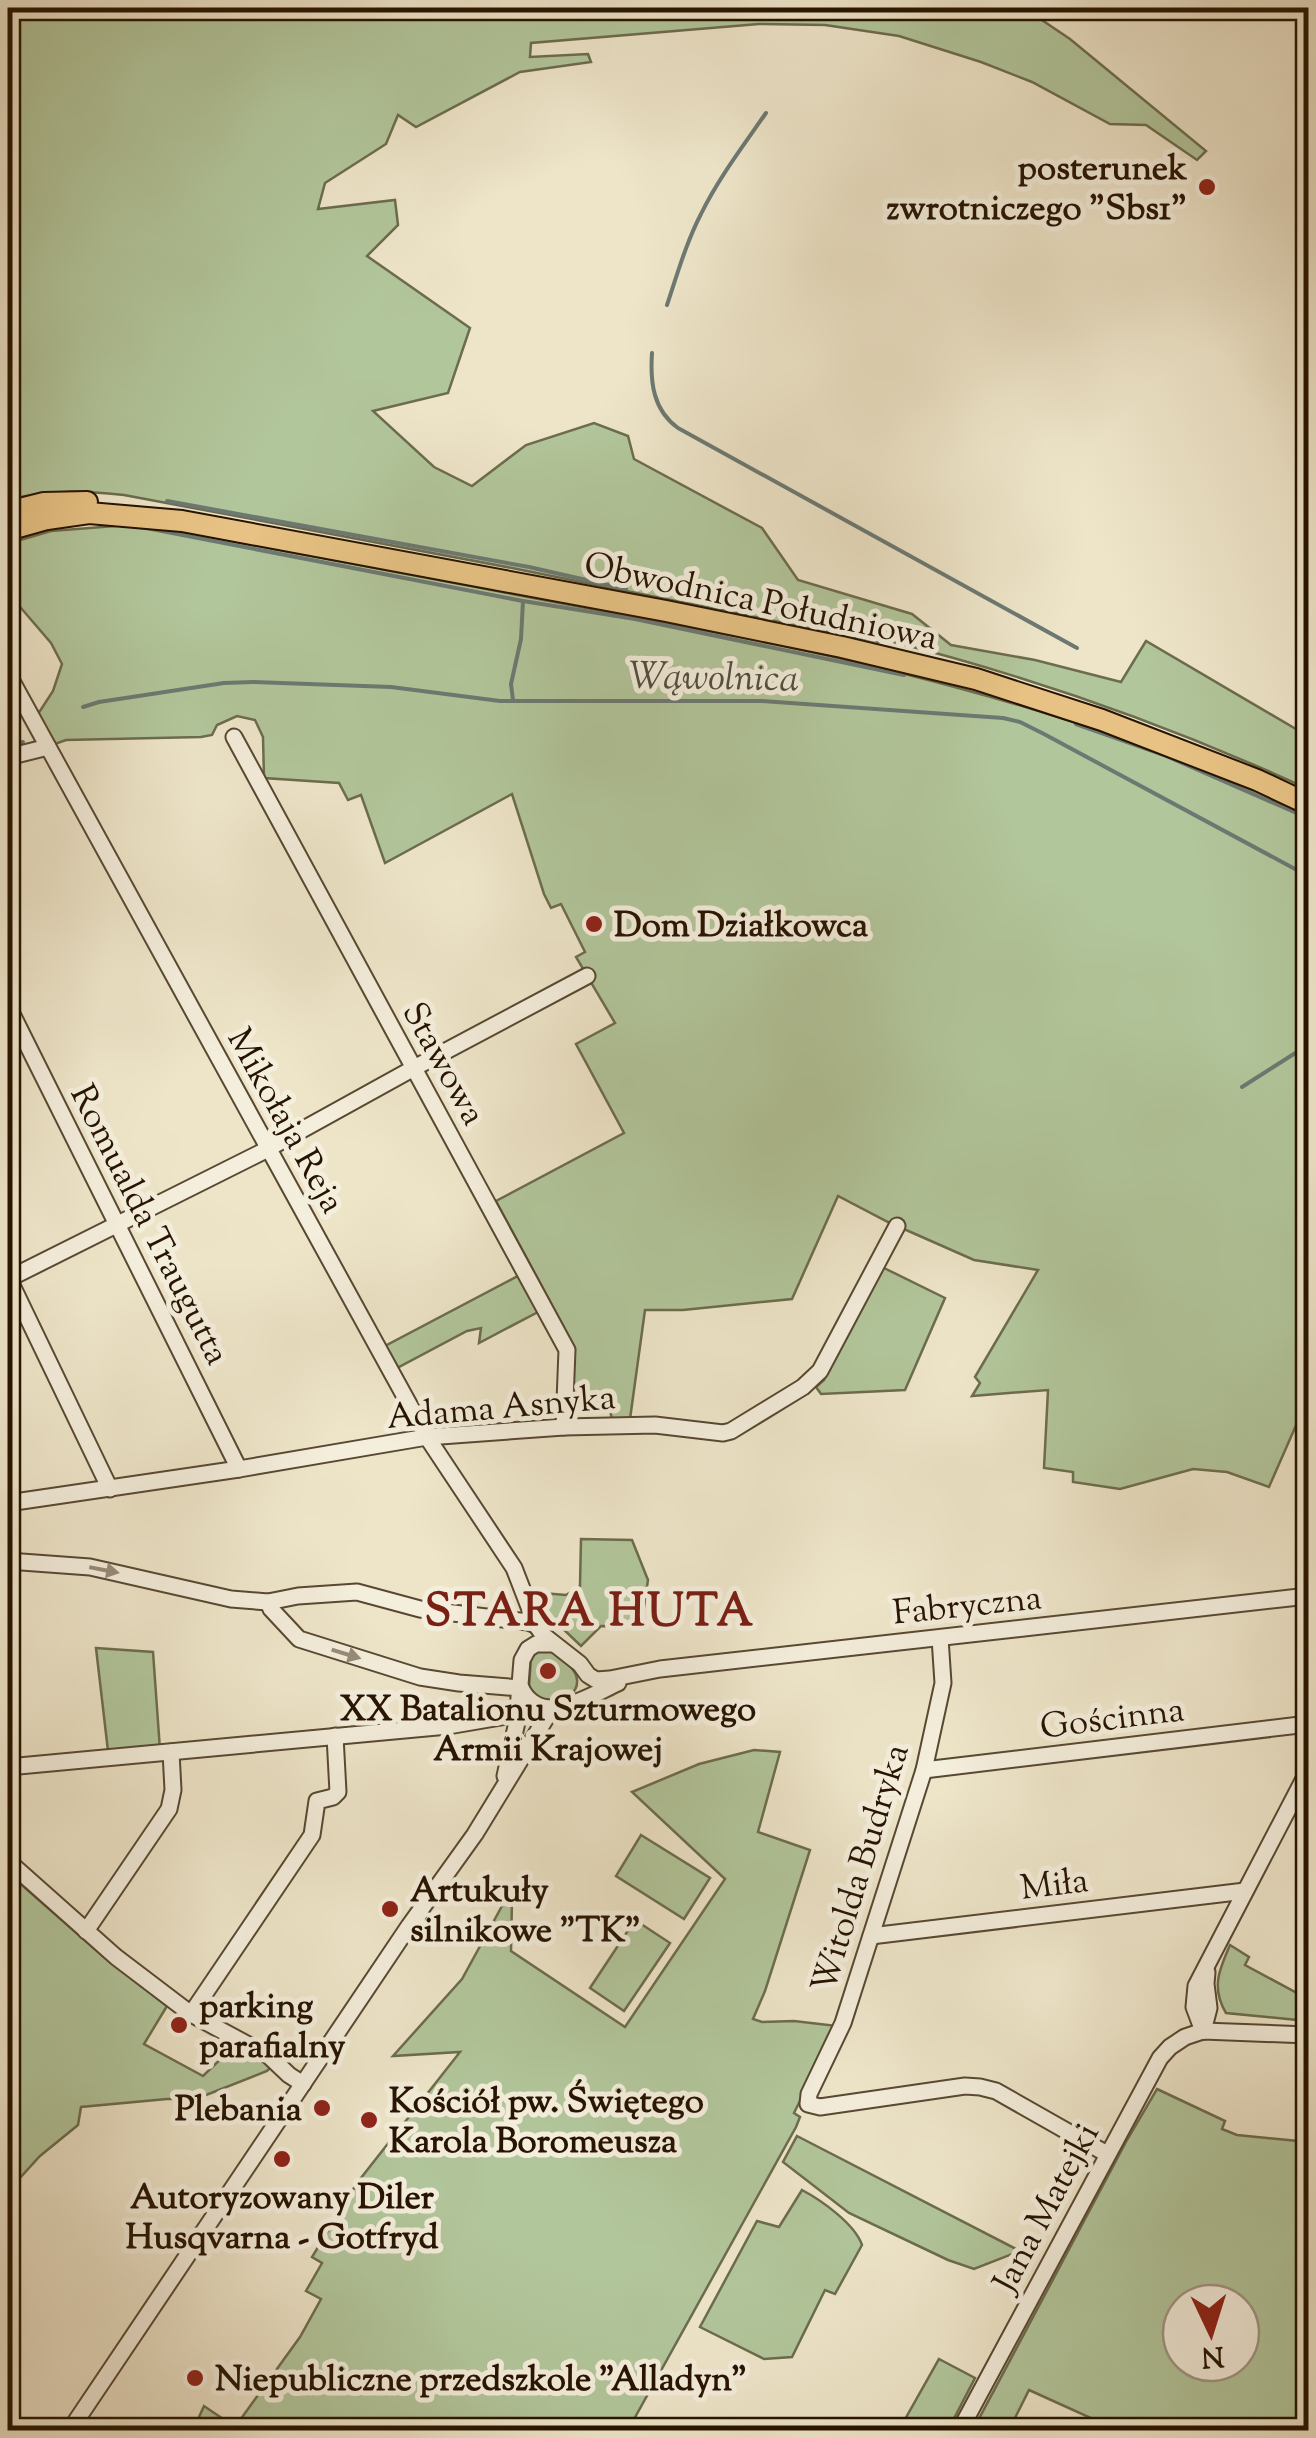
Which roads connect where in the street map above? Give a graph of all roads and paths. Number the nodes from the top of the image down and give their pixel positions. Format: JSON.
{"nodes":[{"id":1,"x":8,"y":512,"type":"edge"},
{"id":2,"x":182,"y":521,"type":"junction"},
{"id":3,"x":8,"y":530,"type":"edge"},
{"id":4,"x":8,"y":674,"type":"edge"},
{"id":5,"x":234,"y":737,"type":"dead end"},
{"id":6,"x":48,"y":747,"type":"junction"},
{"id":7,"x":8,"y":758,"type":"edge"},
{"id":8,"x":1308,"y":804,"type":"edge"},
{"id":9,"x":587,"y":976,"type":"dead end"},
{"id":10,"x":8,"y":1006,"type":"edge"},
{"id":11,"x":414,"y":1068,"type":"junction"},
{"id":12,"x":269,"y":1149,"type":"junction"},
{"id":13,"x":119,"y":1225,"type":"junction"},
{"id":14,"x":897,"y":1226,"type":"dead end"},
{"id":15,"x":8,"y":1278,"type":"edge"},
{"id":16,"x":564,"y":1427,"type":"junction"},
{"id":17,"x":427,"y":1437,"type":"junction"},
{"id":18,"x":239,"y":1469,"type":"junction"},
{"id":19,"x":110,"y":1488,"type":"junction"},
{"id":20,"x":8,"y":1503,"type":"edge"},
{"id":21,"x":8,"y":1561,"type":"edge"},
{"id":22,"x":1308,"y":1596,"type":"edge"},
{"id":23,"x":268,"y":1602,"type":"junction"},
{"id":24,"x":529,"y":1623,"type":"junction"},
{"id":25,"x":940,"y":1638,"type":"junction"},
{"id":26,"x":557,"y":1646,"type":"junction"},
{"id":27,"x":522,"y":1660,"type":"junction"},
{"id":28,"x":580,"y":1664,"type":"junction"},
{"id":29,"x":632,"y":1675,"type":"junction"},
{"id":30,"x":521,"y":1688,"type":"junction"},
{"id":31,"x":574,"y":1703,"type":"junction"},
{"id":32,"x":554,"y":1708,"type":"junction"},
{"id":33,"x":518,"y":1714,"type":"junction"},
{"id":34,"x":1308,"y":1724,"type":"edge"},
{"id":35,"x":335,"y":1736,"type":"junction"},
{"id":36,"x":171,"y":1752,"type":"junction"},
{"id":37,"x":8,"y":1767,"type":"edge"},
{"id":38,"x":924,"y":1770,"type":"junction"},
{"id":39,"x":1308,"y":1771,"type":"edge"},
{"id":40,"x":502,"y":1790,"type":"junction"},
{"id":41,"x":8,"y":1861,"type":"edge"},
{"id":42,"x":1245,"y":1891,"type":"junction"},
{"id":43,"x":86,"y":1931,"type":"junction"},
{"id":44,"x":871,"y":1936,"type":"junction"},
{"id":45,"x":191,"y":2014,"type":"junction"},
{"id":46,"x":1203,"y":2031,"type":"junction"},
{"id":47,"x":1308,"y":2034,"type":"edge"},
{"id":48,"x":303,"y":2084,"type":"junction"},
{"id":49,"x":1108,"y":2154,"type":"junction"},
{"id":50,"x":70,"y":2430,"type":"edge"},
{"id":51,"x":960,"y":2430,"type":"edge"}],
"edges":[{"from":1,"to":2,"type":"main road"},
{"from":2,"to":3,"type":"main road"},
{"from":2,"to":8,"type":"main road","name":"Obwodnica Południowa"},
{"from":4,"to":6,"type":"street","name":"Mikołaja Reja"},
{"from":5,"to":11,"type":"street","name":"Stawowa"},
{"from":6,"to":7,"type":"street"},
{"from":6,"to":12,"type":"street","name":"Mikołaja Reja"},
{"from":9,"to":11,"type":"street"},
{"from":10,"to":13,"type":"street","name":"Romualda Traugutta"},
{"from":11,"to":12,"type":"street"},
{"from":11,"to":16,"type":"street","name":"Stawowa"},
{"from":12,"to":13,"type":"street"},
{"from":12,"to":17,"type":"street","name":"Mikołaja Reja"},
{"from":13,"to":15,"type":"street"},
{"from":13,"to":18,"type":"street","name":"Romualda Traugutta"},
{"from":14,"to":16,"type":"street","name":"Adama Asnyka"},
{"from":15,"to":19,"type":"street"},
{"from":16,"to":17,"type":"street","name":"Adama Asnyka"},
{"from":17,"to":18,"type":"street","name":"Adama Asnyka"},
{"from":17,"to":24,"type":"street","name":"Mikołaja Reja"},
{"from":18,"to":19,"type":"street","name":"Adama Asnyka"},
{"from":19,"to":20,"type":"street","name":"Adama Asnyka"},
{"from":21,"to":23,"type":"street","one_way":true},
{"from":22,"to":25,"type":"street","name":"Fabryczna"},
{"from":23,"to":24,"type":"street"},
{"from":23,"to":30,"type":"street","one_way":true},
{"from":24,"to":26,"type":"street"},
{"from":24,"to":27,"type":"street"},
{"from":25,"to":29,"type":"street","name":"Fabryczna"},
{"from":25,"to":38,"type":"street","name":"Witolda Budryka"},
{"from":26,"to":27,"type":"street"},
{"from":26,"to":28,"type":"street"},
{"from":27,"to":30,"type":"street"},
{"from":28,"to":29,"type":"street","name":"Fabryczna"},
{"from":28,"to":31,"type":"street"},
{"from":29,"to":31,"type":"street","name":"Fabryczna"},
{"from":30,"to":32,"type":"street"},
{"from":30,"to":33,"type":"street"},
{"from":31,"to":32,"type":"street"},
{"from":32,"to":40,"type":"street"},
{"from":33,"to":35,"type":"street"},
{"from":33,"to":40,"type":"street"},
{"from":34,"to":38,"type":"street","name":"Gościnna"},
{"from":35,"to":36,"type":"street"},
{"from":35,"to":45,"type":"street"},
{"from":36,"to":37,"type":"street"},
{"from":36,"to":43,"type":"street"},
{"from":38,"to":44,"type":"street","name":"Witolda Budryka"},
{"from":39,"to":42,"type":"street"},
{"from":40,"to":48,"type":"street"},
{"from":41,"to":43,"type":"street"},
{"from":42,"to":44,"type":"street","name":"Miła"},
{"from":42,"to":46,"type":"street"},
{"from":43,"to":45,"type":"street"},
{"from":44,"to":49,"type":"street","name":"Witolda Budryka"},
{"from":45,"to":48,"type":"street"},
{"from":46,"to":47,"type":"street"},
{"from":46,"to":49,"type":"street","name":"Jana Matejki"},
{"from":48,"to":50,"type":"street"},
{"from":49,"to":51,"type":"street","name":"Jana Matejki"}]}
